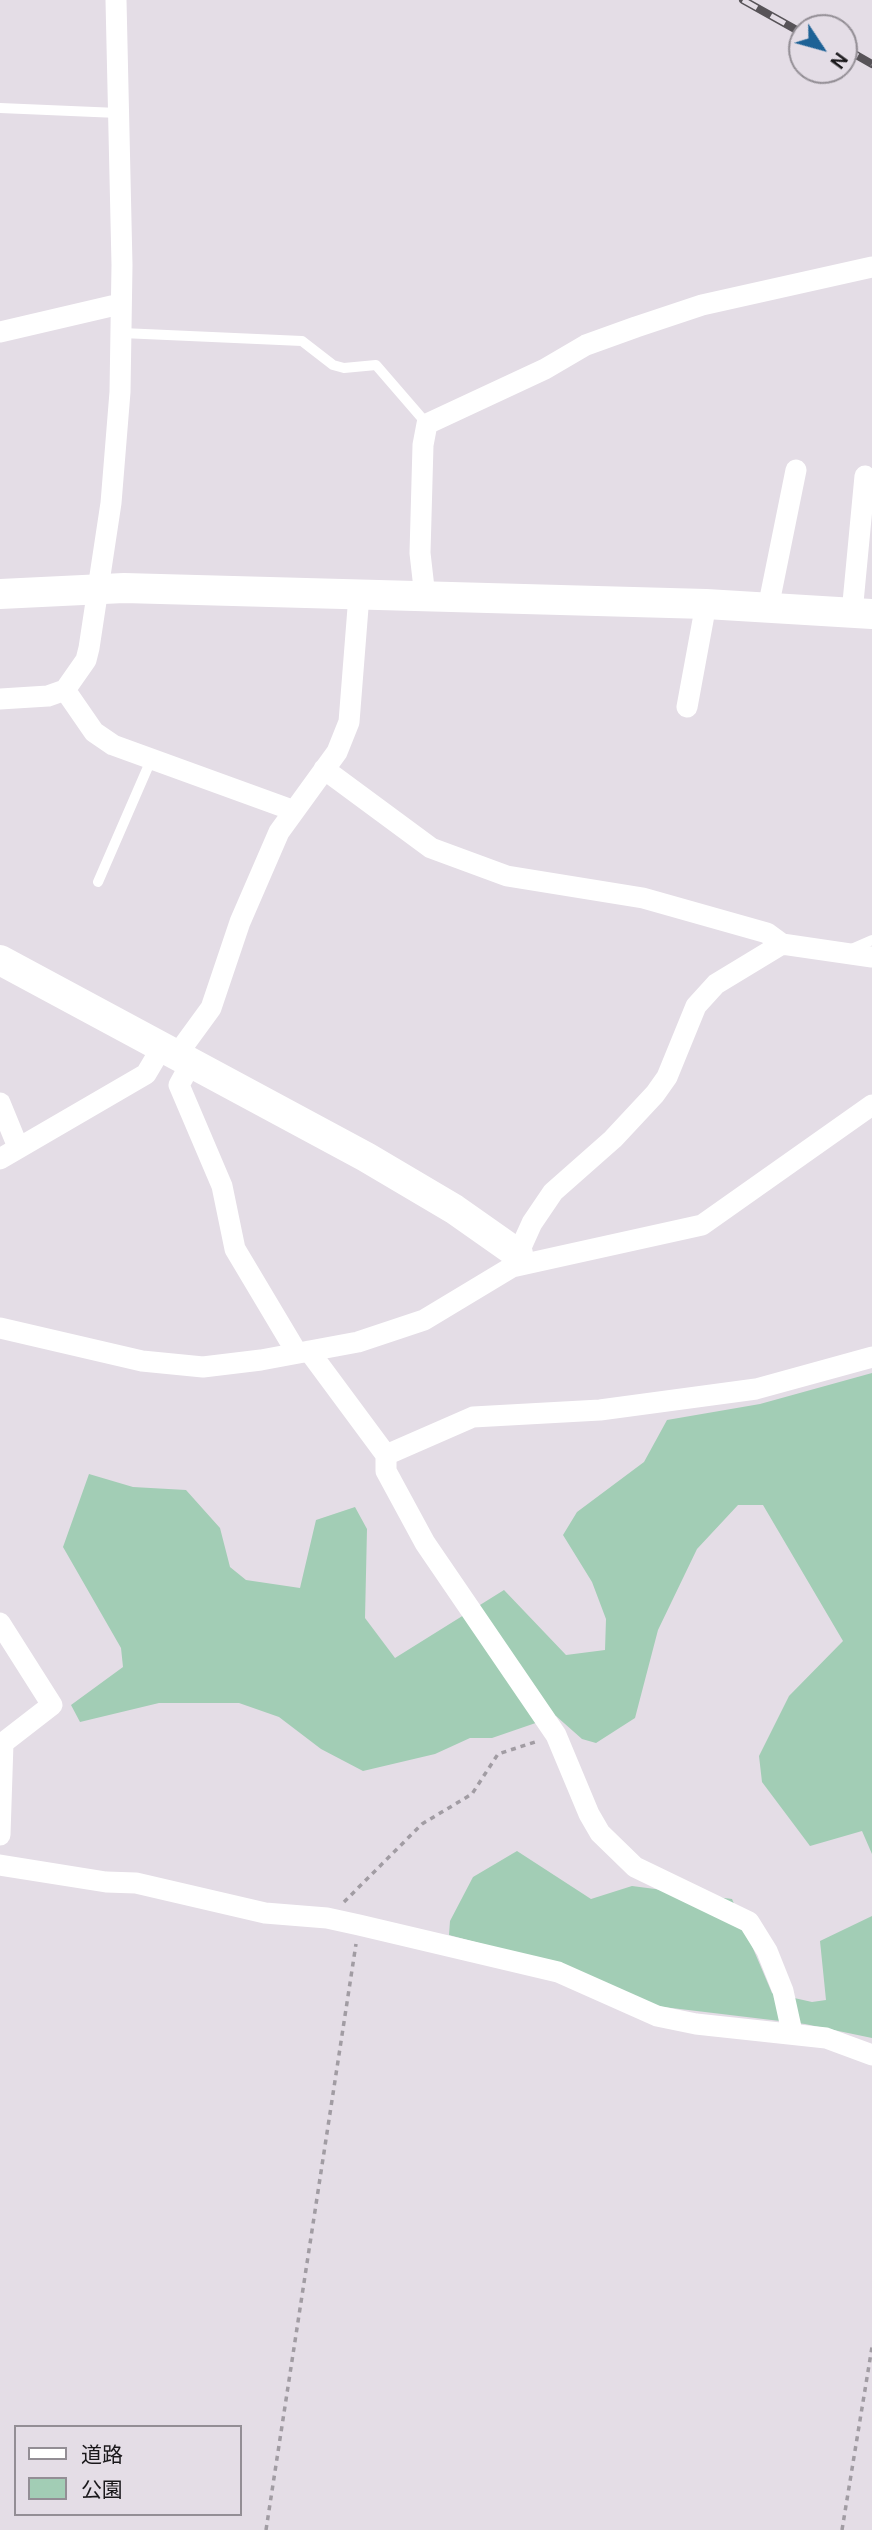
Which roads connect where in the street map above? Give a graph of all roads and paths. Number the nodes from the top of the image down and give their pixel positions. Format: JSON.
{"nodes":[{"id":1,"x":116,"y":0,"type":"edge"},
{"id":2,"x":0,"y":108,"type":"edge"},
{"id":3,"x":118,"y":113,"type":"junction"},
{"id":4,"x":872,"y":267,"type":"edge"},
{"id":5,"x":121,"y":304,"type":"junction"},
{"id":6,"x":0,"y":332,"type":"edge"},
{"id":7,"x":122,"y":333,"type":"junction"},
{"id":8,"x":427,"y":424,"type":"junction"},
{"id":9,"x":796,"y":470,"type":"dead end"},
{"id":10,"x":865,"y":476,"type":"dead end"},
{"id":11,"x":98,"y":589,"type":"junction"},
{"id":12,"x":0,"y":594,"type":"edge"},
{"id":13,"x":359,"y":595,"type":"junction"},
{"id":14,"x":425,"y":597,"type":"junction"},
{"id":15,"x":706,"y":604,"type":"junction"},
{"id":16,"x":768,"y":608,"type":"junction"},
{"id":17,"x":862,"y":613,"type":"edge"},
{"id":18,"x":65,"y":690,"type":"junction"},
{"id":19,"x":0,"y":699,"type":"edge"},
{"id":20,"x":687,"y":707,"type":"dead end"},
{"id":21,"x":151,"y":760,"type":"junction"},
{"id":22,"x":324,"y":769,"type":"junction"},
{"id":23,"x":292,"y":810,"type":"junction"},
{"id":24,"x":98,"y":882,"type":"dead end"},
{"id":25,"x":872,"y":940,"type":"edge"},
{"id":26,"x":782,"y":944,"type":"junction"},
{"id":27,"x":843,"y":953,"type":"junction"},
{"id":28,"x":872,"y":957,"type":"edge"},
{"id":29,"x":0,"y":960,"type":"edge"},
{"id":30,"x":176,"y":1055,"type":"junction"},
{"id":31,"x":0,"y":1104,"type":"edge"},
{"id":32,"x":872,"y":1105,"type":"edge"},
{"id":33,"x":18,"y":1147,"type":"junction"},
{"id":34,"x":0,"y":1159,"type":"edge"},
{"id":35,"x":515,"y":1261,"type":"junction"},
{"id":36,"x":0,"y":1328,"type":"edge"},
{"id":37,"x":303,"y":1352,"type":"junction"},
{"id":38,"x":872,"y":1357,"type":"edge"},
{"id":39,"x":386,"y":1455,"type":"junction"},
{"id":40,"x":0,"y":1623,"type":"edge"},
{"id":41,"x":556,"y":1735,"type":"junction"},
{"id":42,"x":0,"y":1835,"type":"edge"},
{"id":43,"x":0,"y":1865,"type":"edge"},
{"id":44,"x":327,"y":1918,"type":"junction"},
{"id":45,"x":359,"y":1925,"type":"junction"},
{"id":46,"x":792,"y":2032,"type":"junction"},
{"id":47,"x":872,"y":2055,"type":"edge"},
{"id":48,"x":872,"y":2347,"type":"edge"},
{"id":49,"x":266,"y":2530,"type":"edge"},
{"id":50,"x":842,"y":2530,"type":"edge"}],
"edges":[{"from":1,"to":3,"type":"street"},
{"from":2,"to":3,"type":"lane"},
{"from":3,"to":5,"type":"street"},
{"from":4,"to":8,"type":"street"},
{"from":5,"to":6,"type":"street"},
{"from":5,"to":7,"type":"street"},
{"from":7,"to":8,"type":"lane"},
{"from":7,"to":11,"type":"street"},
{"from":8,"to":14,"type":"street"},
{"from":9,"to":16,"type":"street"},
{"from":10,"to":17,"type":"street"},
{"from":11,"to":12,"type":"street"},
{"from":11,"to":13,"type":"street"},
{"from":11,"to":18,"type":"street"},
{"from":13,"to":14,"type":"street"},
{"from":13,"to":22,"type":"street"},
{"from":14,"to":15,"type":"street"},
{"from":15,"to":16,"type":"street"},
{"from":15,"to":20,"type":"street"},
{"from":16,"to":17,"type":"street"},
{"from":18,"to":19,"type":"street"},
{"from":18,"to":21,"type":"street"},
{"from":21,"to":23,"type":"street"},
{"from":21,"to":24,"type":"lane"},
{"from":22,"to":23,"type":"street"},
{"from":22,"to":26,"type":"street"},
{"from":23,"to":30,"type":"street"},
{"from":25,"to":27,"type":"lane"},
{"from":26,"to":27,"type":"street"},
{"from":26,"to":35,"type":"street"},
{"from":27,"to":28,"type":"street"},
{"from":29,"to":30,"type":"street"},
{"from":30,"to":33,"type":"street"},
{"from":30,"to":35,"type":"street"},
{"from":30,"to":37,"type":"street"},
{"from":31,"to":33,"type":"street"},
{"from":32,"to":35,"type":"street"},
{"from":33,"to":34,"type":"street"},
{"from":35,"to":37,"type":"street"},
{"from":36,"to":37,"type":"street"},
{"from":37,"to":39,"type":"street"},
{"from":38,"to":39,"type":"street"},
{"from":39,"to":41,"type":"street"},
{"from":40,"to":42,"type":"street"},
{"from":41,"to":44,"type":"path"},
{"from":41,"to":46,"type":"street"},
{"from":43,"to":44,"type":"street"},
{"from":44,"to":45,"type":"street"},
{"from":45,"to":46,"type":"street"},
{"from":45,"to":49,"type":"path"},
{"from":46,"to":47,"type":"street"},
{"from":48,"to":50,"type":"path"}]}
